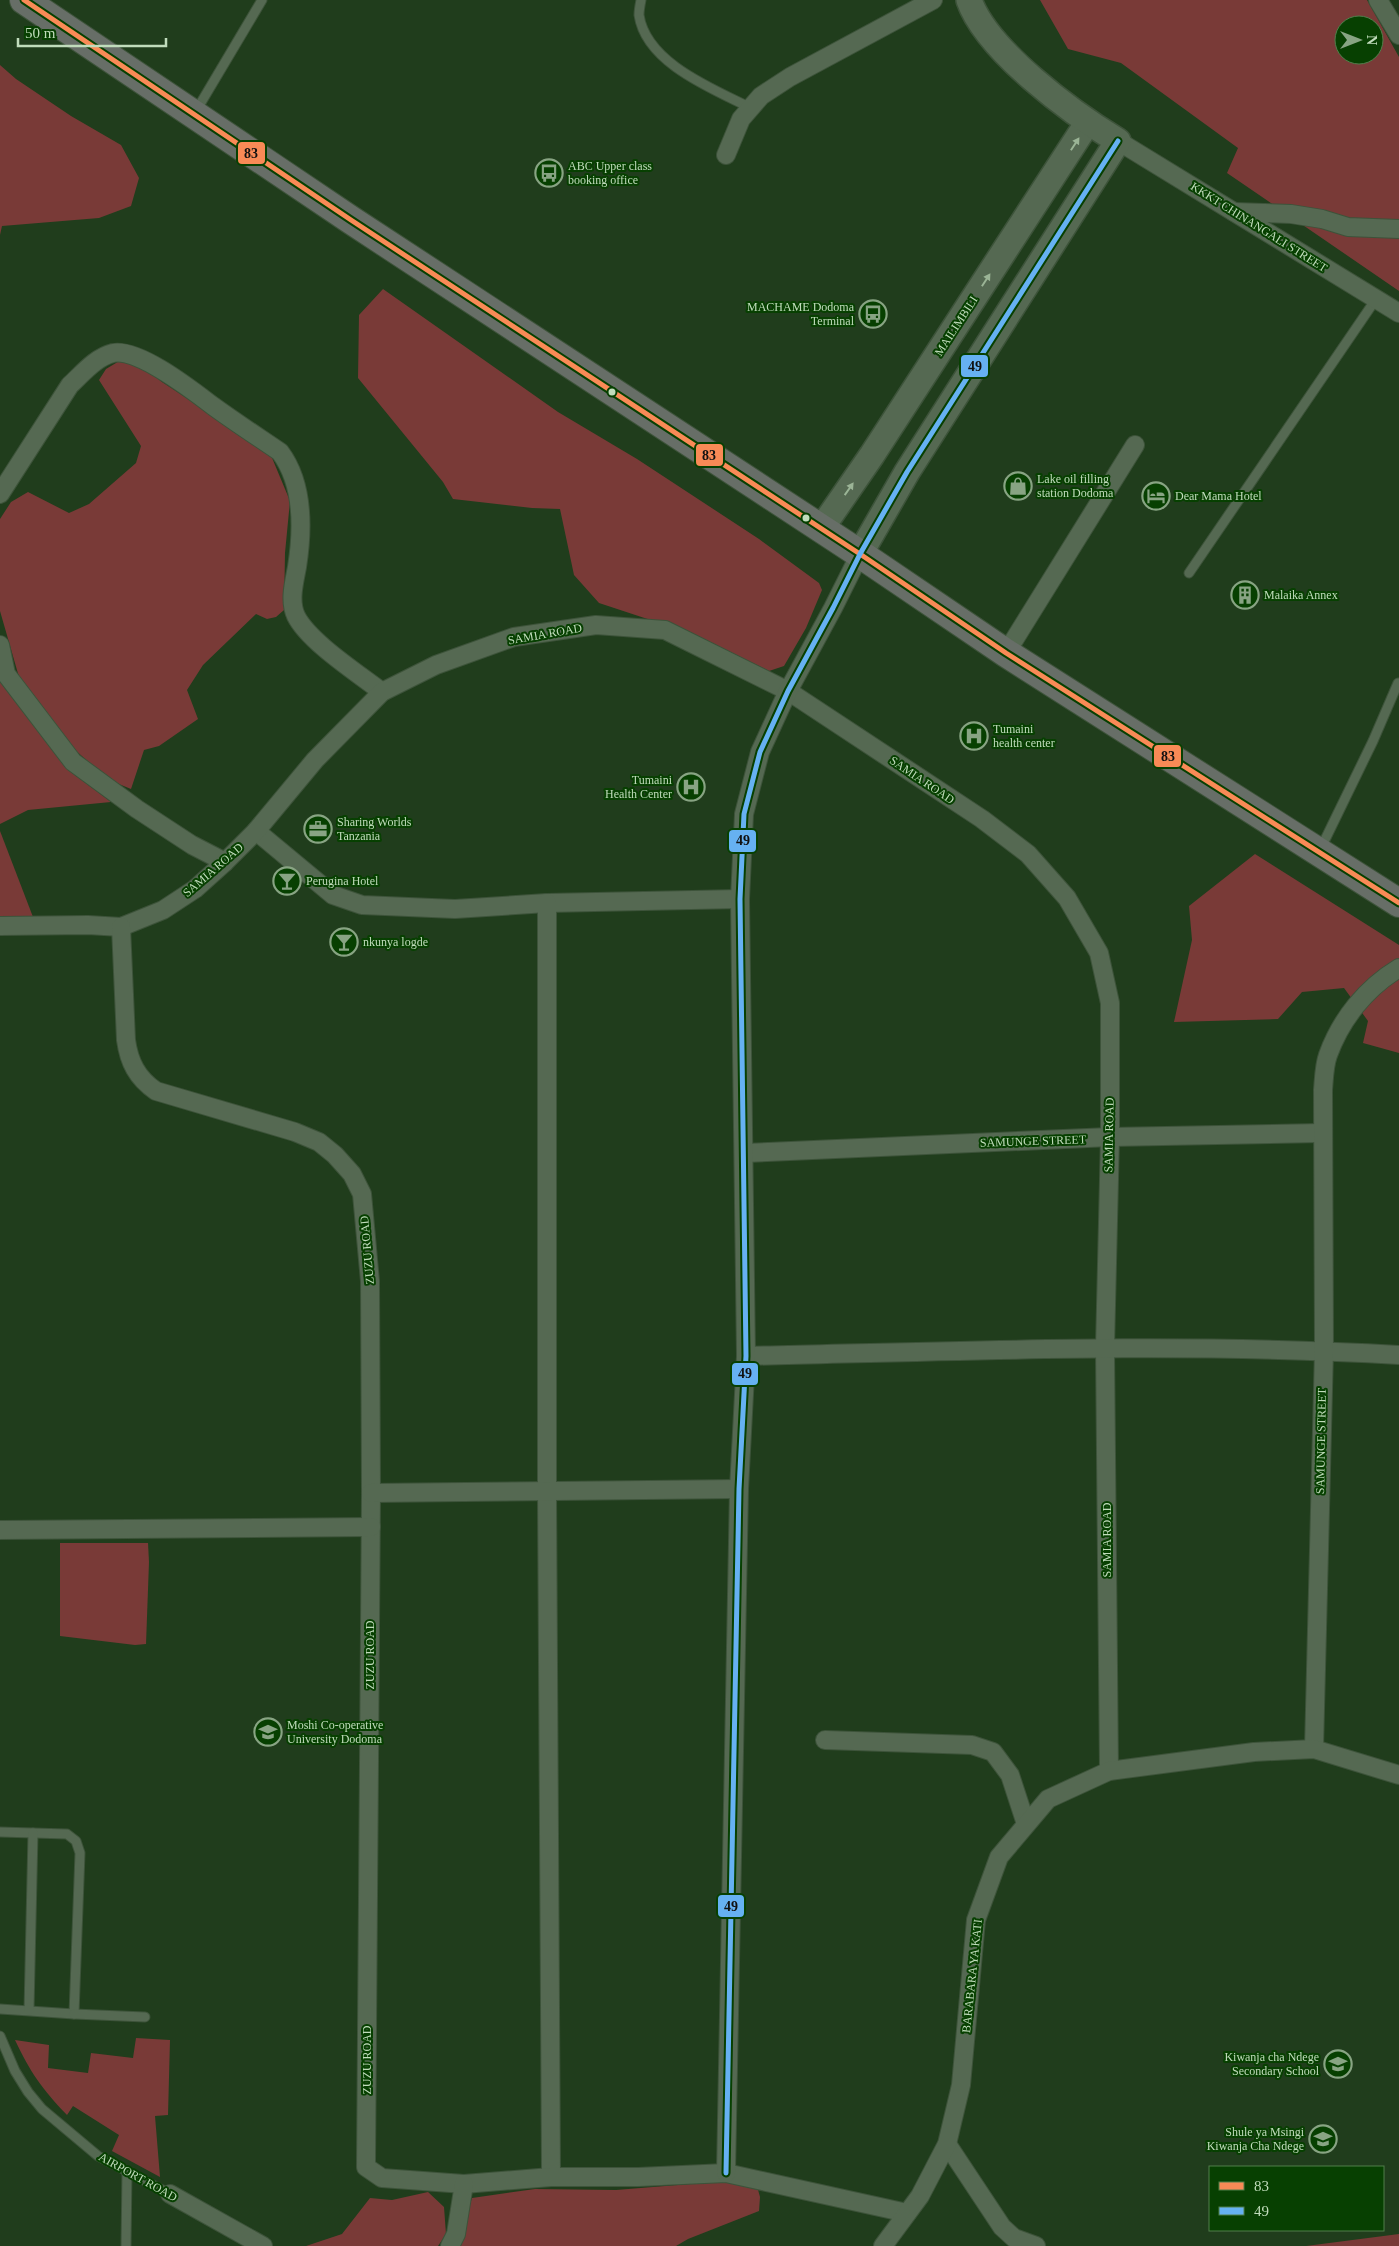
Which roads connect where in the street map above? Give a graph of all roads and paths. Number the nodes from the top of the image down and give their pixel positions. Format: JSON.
{"nodes":[{"id":1,"x":24,"y":0,"type":"edge"},
{"id":2,"x":262,"y":0,"type":"edge"},
{"id":3,"x":641,"y":0,"type":"edge"},
{"id":4,"x":933,"y":0,"type":"edge"},
{"id":5,"x":969,"y":0,"type":"edge"},
{"id":6,"x":1378,"y":0,"type":"edge"},
{"id":7,"x":1399,"y":35,"type":"edge"},
{"id":8,"x":751,"y":108,"type":"junction"},
{"id":9,"x":195,"y":114,"type":"junction"},
{"id":10,"x":1088,"y":122,"type":"junction"},
{"id":11,"x":1118,"y":141,"type":"junction"},
{"id":12,"x":726,"y":155,"type":"dead end"},
{"id":13,"x":1234,"y":212,"type":"junction"},
{"id":14,"x":1399,"y":230,"type":"edge"},
{"id":15,"x":1376,"y":299,"type":"junction"},
{"id":16,"x":1399,"y":313,"type":"edge"},
{"id":17,"x":1134,"y":445,"type":"dead end"},
{"id":18,"x":0,"y":494,"type":"edge"},
{"id":19,"x":821,"y":529,"type":"junction"},
{"id":20,"x":860,"y":554,"type":"junction"},
{"id":21,"x":1189,"y":573,"type":"dead end"},
{"id":22,"x":0,"y":645,"type":"edge"},
{"id":23,"x":1006,"y":653,"type":"junction"},
{"id":24,"x":1398,"y":684,"type":"dead end"},
{"id":25,"x":788,"y":691,"type":"junction"},
{"id":26,"x":382,"y":692,"type":"junction"},
{"id":27,"x":256,"y":831,"type":"junction"},
{"id":28,"x":1320,"y":851,"type":"junction"},
{"id":29,"x":226,"y":862,"type":"junction"},
{"id":30,"x":740,"y":898,"type":"junction"},
{"id":31,"x":546,"y":903,"type":"junction"},
{"id":32,"x":1399,"y":903,"type":"edge"},
{"id":33,"x":0,"y":926,"type":"edge"},
{"id":34,"x":121,"y":927,"type":"junction"},
{"id":35,"x":1399,"y":968,"type":"edge"},
{"id":36,"x":1321,"y":1133,"type":"junction"},
{"id":37,"x":1110,"y":1137,"type":"junction"},
{"id":38,"x":745,"y":1153,"type":"junction"},
{"id":39,"x":1105,"y":1348,"type":"junction"},
{"id":40,"x":1324,"y":1350,"type":"junction"},
{"id":41,"x":1399,"y":1355,"type":"edge"},
{"id":42,"x":746,"y":1356,"type":"junction"},
{"id":43,"x":740,"y":1489,"type":"junction"},
{"id":44,"x":547,"y":1490,"type":"junction"},
{"id":45,"x":371,"y":1493,"type":"junction"},
{"id":46,"x":371,"y":1527,"type":"junction"},
{"id":47,"x":0,"y":1530,"type":"edge"},
{"id":48,"x":825,"y":1740,"type":"dead end"},
{"id":49,"x":1314,"y":1749,"type":"junction"},
{"id":50,"x":1109,"y":1771,"type":"junction"},
{"id":51,"x":1399,"y":1775,"type":"edge"},
{"id":52,"x":1026,"y":1824,"type":"junction"},
{"id":53,"x":0,"y":1832,"type":"edge"},
{"id":54,"x":32,"y":1833,"type":"junction"},
{"id":55,"x":0,"y":2010,"type":"edge"},
{"id":56,"x":29,"y":2010,"type":"junction"},
{"id":57,"x":74,"y":2014,"type":"junction"},
{"id":58,"x":145,"y":2017,"type":"dead end"},
{"id":59,"x":0,"y":2036,"type":"edge"},
{"id":60,"x":947,"y":2144,"type":"junction"},
{"id":61,"x":127,"y":2171,"type":"junction"},
{"id":62,"x":726,"y":2173,"type":"junction"},
{"id":63,"x":551,"y":2177,"type":"junction"},
{"id":64,"x":464,"y":2184,"type":"junction"},
{"id":65,"x":170,"y":2194,"type":"joint"},
{"id":66,"x":907,"y":2213,"type":"junction"},
{"id":67,"x":126,"y":2246,"type":"edge"},
{"id":68,"x":262,"y":2246,"type":"edge"},
{"id":69,"x":450,"y":2246,"type":"edge"},
{"id":70,"x":883,"y":2246,"type":"edge"},
{"id":71,"x":1036,"y":2246,"type":"edge"}],
"edges":[{"from":1,"to":9,"type":"highway"},
{"from":2,"to":9,"type":"lane"},
{"from":3,"to":8,"type":"lane"},
{"from":4,"to":8,"type":"street"},
{"from":5,"to":10,"type":"street"},
{"from":6,"to":7,"type":"street"},
{"from":8,"to":12,"type":"street"},
{"from":9,"to":19,"type":"highway"},
{"from":10,"to":11,"type":"street"},
{"from":19,"to":10,"type":"street","name":"MAILIMBILI","one_way":true},
{"from":11,"to":13,"type":"street","name":"KKKT CHINANGALI STREET"},
{"from":11,"to":20,"type":"street"},
{"from":13,"to":14,"type":"street"},
{"from":13,"to":15,"type":"street","name":"KKKT CHINANGALI STREET"},
{"from":15,"to":16,"type":"street","name":"KKKT CHINANGALI STREET"},
{"from":15,"to":21,"type":"lane"},
{"from":17,"to":23,"type":"street"},
{"from":18,"to":26,"type":"street"},
{"from":19,"to":20,"type":"highway"},
{"from":20,"to":23,"type":"highway"},
{"from":20,"to":25,"type":"street"},
{"from":22,"to":29,"type":"street"},
{"from":23,"to":28,"type":"highway"},
{"from":24,"to":28,"type":"lane"},
{"from":25,"to":26,"type":"street","name":"SAMIA ROAD"},
{"from":25,"to":30,"type":"street"},
{"from":25,"to":37,"type":"street","name":"SAMIA ROAD"},
{"from":26,"to":27,"type":"street","name":"SAMIA ROAD"},
{"from":27,"to":29,"type":"street","name":"SAMIA ROAD"},
{"from":27,"to":31,"type":"street"},
{"from":28,"to":32,"type":"highway"},
{"from":29,"to":34,"type":"street","name":"SAMIA ROAD"},
{"from":30,"to":31,"type":"street"},
{"from":30,"to":38,"type":"street"},
{"from":31,"to":44,"type":"street"},
{"from":33,"to":34,"type":"street","name":"SAMIA ROAD"},
{"from":34,"to":45,"type":"street","name":"ZUZU ROAD"},
{"from":35,"to":36,"type":"street","name":"SAMUNGE STREET"},
{"from":36,"to":37,"type":"street","name":"SAMUNGE STREET"},
{"from":36,"to":40,"type":"street","name":"SAMUNGE STREET"},
{"from":37,"to":38,"type":"street","name":"SAMUNGE STREET"},
{"from":37,"to":39,"type":"street","name":"SAMIA ROAD"},
{"from":38,"to":42,"type":"street"},
{"from":39,"to":40,"type":"street"},
{"from":39,"to":42,"type":"street"},
{"from":39,"to":50,"type":"street","name":"SAMIA ROAD"},
{"from":40,"to":41,"type":"street"},
{"from":40,"to":49,"type":"street","name":"SAMUNGE STREET"},
{"from":42,"to":43,"type":"street"},
{"from":43,"to":44,"type":"street"},
{"from":43,"to":62,"type":"street"},
{"from":44,"to":45,"type":"street"},
{"from":44,"to":63,"type":"street"},
{"from":45,"to":46,"type":"street","name":"ZUZU ROAD"},
{"from":46,"to":47,"type":"street"},
{"from":46,"to":64,"type":"street","name":"ZUZU ROAD"},
{"from":48,"to":52,"type":"street"},
{"from":49,"to":50,"type":"street","name":"BARABARA YA KATI"},
{"from":49,"to":51,"type":"street","name":"BARABARA YA KATI"},
{"from":50,"to":52,"type":"street","name":"BARABARA YA KATI"},
{"from":52,"to":60,"type":"street","name":"BARABARA YA KATI"},
{"from":53,"to":54,"type":"lane"},
{"from":54,"to":56,"type":"lane"},
{"from":54,"to":57,"type":"lane"},
{"from":55,"to":56,"type":"lane"},
{"from":56,"to":57,"type":"lane"},
{"from":57,"to":58,"type":"lane"},
{"from":59,"to":61,"type":"lane","name":"AIRPORT ROAD"},
{"from":60,"to":66,"type":"street","name":"BARABARA YA KATI"},
{"from":60,"to":71,"type":"street"},
{"from":61,"to":65,"type":"lane","name":"AIRPORT ROAD"},
{"from":61,"to":67,"type":"lane"},
{"from":62,"to":63,"type":"street","name":"ZUZU ROAD"},
{"from":62,"to":66,"type":"street","name":"ZUZU ROAD"},
{"from":63,"to":64,"type":"street","name":"ZUZU ROAD"},
{"from":64,"to":69,"type":"street"},
{"from":65,"to":68,"type":"street","name":"AIRPORT ROAD"},
{"from":66,"to":70,"type":"street","name":"BARABARA YA KATI"}]}
